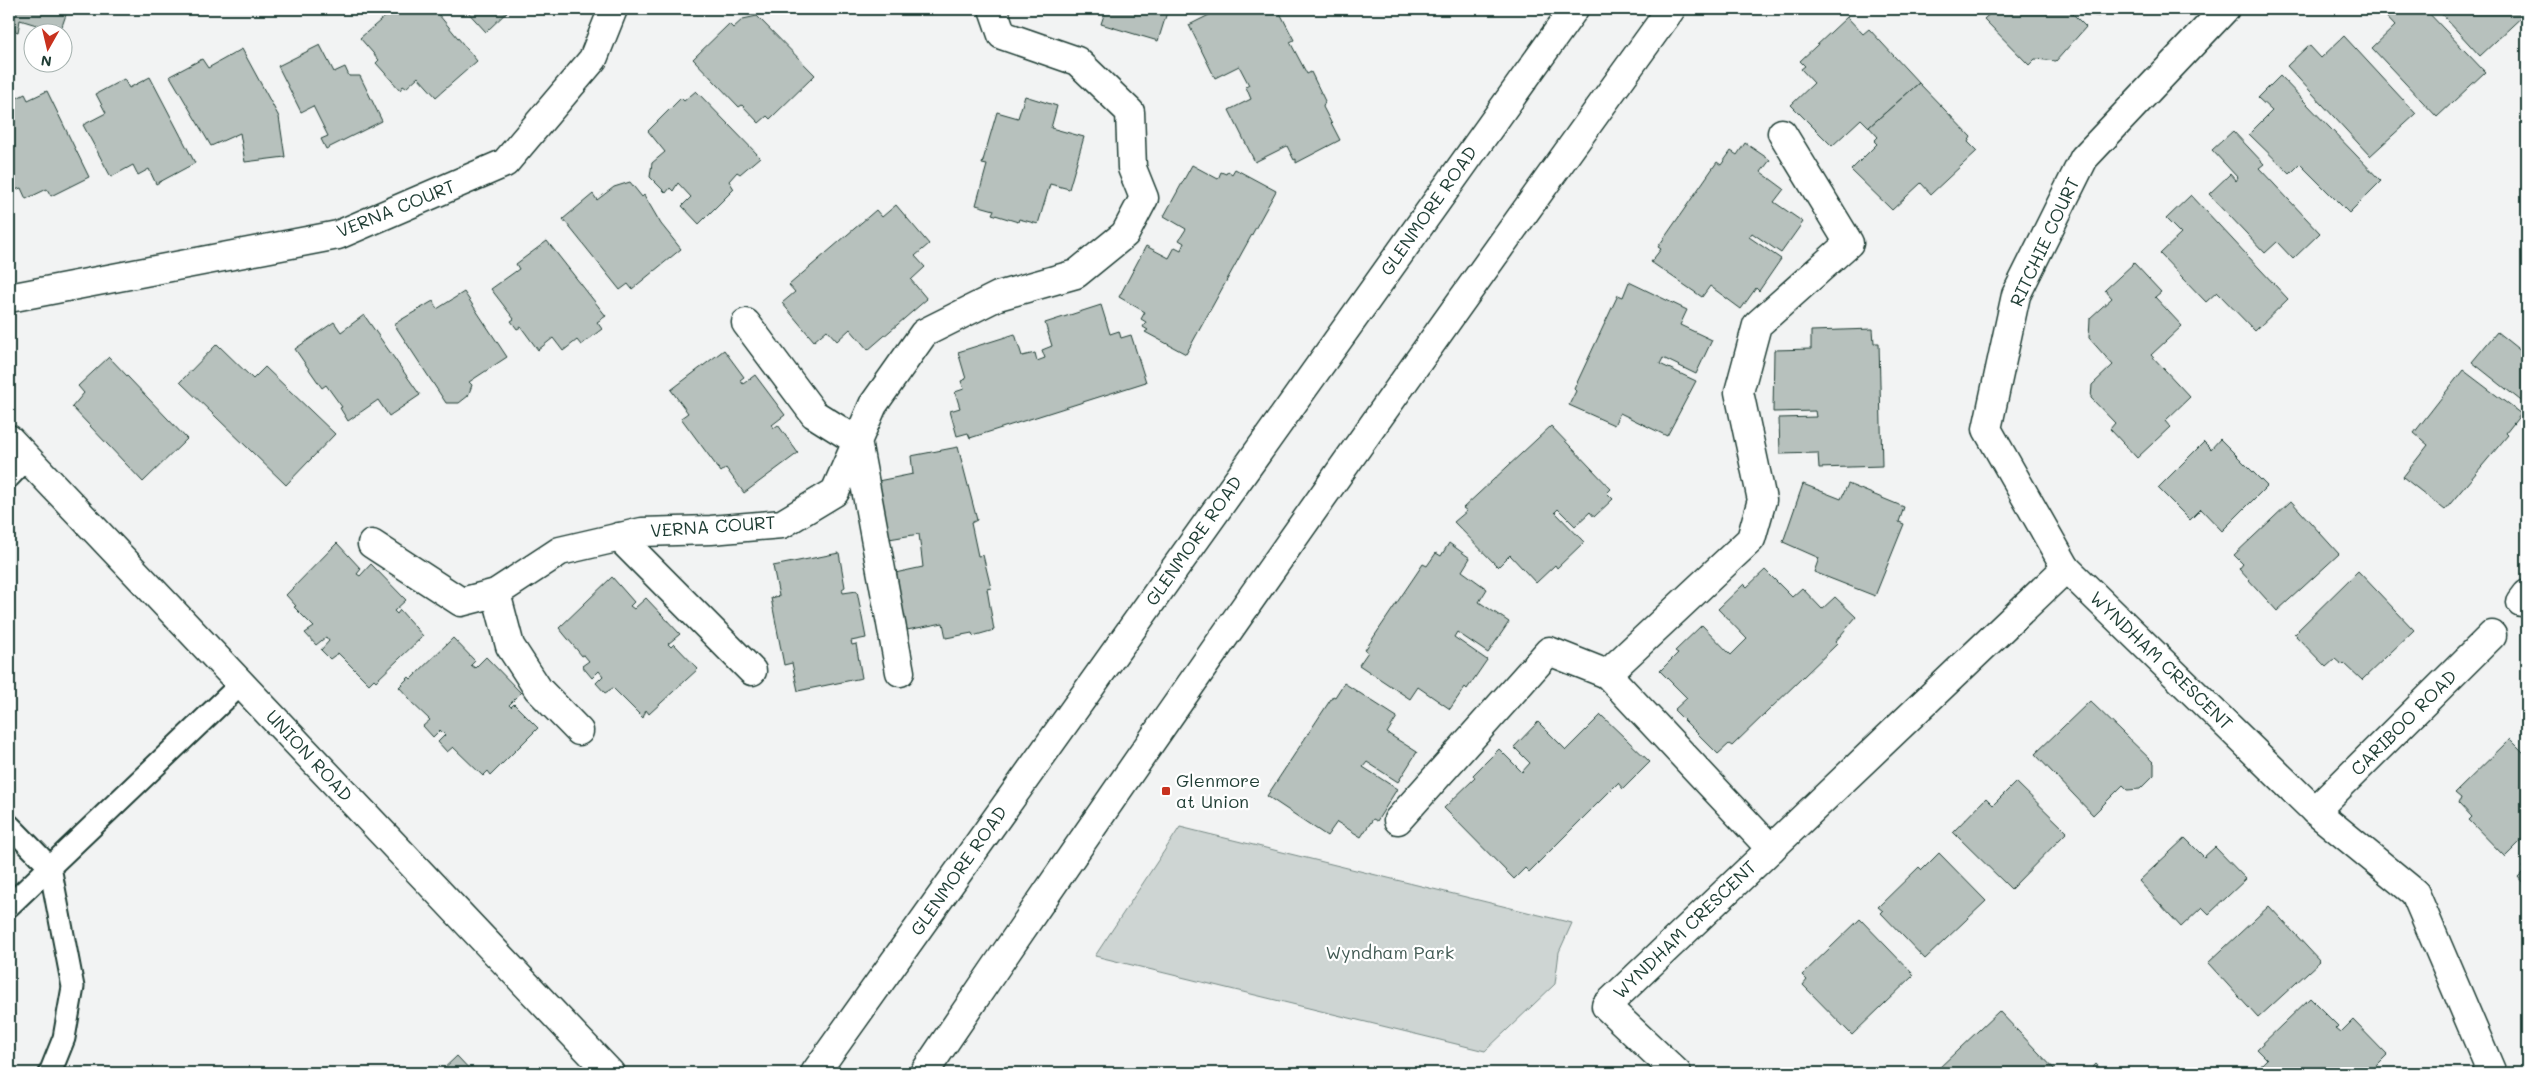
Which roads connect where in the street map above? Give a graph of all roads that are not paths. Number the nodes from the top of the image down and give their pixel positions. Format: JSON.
{"nodes":[{"id":1,"x":613,"y":9,"type":"edge"},
{"id":2,"x":993,"y":9,"type":"edge"},
{"id":3,"x":1574,"y":9,"type":"edge"},
{"id":4,"x":1671,"y":9,"type":"edge"},
{"id":5,"x":2225,"y":9,"type":"edge"},
{"id":6,"x":1782,"y":133,"type":"dead end"},
{"id":7,"x":9,"y":298,"type":"edge"},
{"id":8,"x":746,"y":323,"type":"dead end"},
{"id":9,"x":857,"y":441,"type":"junction"},
{"id":10,"x":15,"y":458,"type":"edge"},
{"id":11,"x":619,"y":537,"type":"junction"},
{"id":12,"x":372,"y":544,"type":"dead end"},
{"id":13,"x":2066,"y":568,"type":"junction"},
{"id":14,"x":496,"y":593,"type":"junction"},
{"id":15,"x":2492,"y":635,"type":"dead end"},
{"id":16,"x":752,"y":671,"type":"dead end"},
{"id":17,"x":900,"y":672,"type":"dead end"},
{"id":18,"x":1607,"y":674,"type":"junction"},
{"id":19,"x":241,"y":684,"type":"junction"},
{"id":20,"x":579,"y":731,"type":"dead end"},
{"id":21,"x":2315,"y":811,"type":"junction"},
{"id":22,"x":1398,"y":820,"type":"dead end"},
{"id":23,"x":9,"y":825,"type":"edge"},
{"id":24,"x":1771,"y":849,"type":"junction"},
{"id":25,"x":50,"y":867,"type":"junction"},
{"id":26,"x":9,"y":906,"type":"edge"},
{"id":27,"x":50,"y":1073,"type":"edge"},
{"id":28,"x":610,"y":1073,"type":"edge"},
{"id":29,"x":815,"y":1073,"type":"edge"},
{"id":30,"x":924,"y":1073,"type":"edge"},
{"id":31,"x":1677,"y":1073,"type":"edge"},
{"id":32,"x":2492,"y":1073,"type":"edge"}],
"edges":[{"from":1,"to":7,"type":"street","name":"VERNA COURT"},
{"from":2,"to":9,"type":"street","name":"VERNA COURT"},
{"from":3,"to":29,"type":"street","name":"GLENMORE ROAD"},
{"from":4,"to":30,"type":"street"},
{"from":5,"to":13,"type":"street","name":"RITCHIE COURT"},
{"from":6,"to":18,"type":"street"},
{"from":8,"to":9,"type":"street"},
{"from":9,"to":11,"type":"street","name":"VERNA COURT"},
{"from":9,"to":17,"type":"street"},
{"from":10,"to":19,"type":"street","name":"UNION ROAD"},
{"from":11,"to":14,"type":"street","name":"VERNA COURT"},
{"from":11,"to":16,"type":"street","name":"VERNA COURT"},
{"from":12,"to":14,"type":"street","name":"VERNA COURT"},
{"from":13,"to":21,"type":"street","name":"WYNDHAM CRESCENT"},
{"from":13,"to":24,"type":"street","name":"WYNDHAM CRESCENT"},
{"from":14,"to":20,"type":"street"},
{"from":15,"to":21,"type":"street","name":"CARIBOO ROAD"},
{"from":18,"to":22,"type":"street","name":"WYNDHAM CRESCENT"},
{"from":18,"to":24,"type":"street","name":"WYNDHAM CRESCENT"},
{"from":19,"to":25,"type":"lane"},
{"from":19,"to":28,"type":"street","name":"UNION ROAD"},
{"from":21,"to":32,"type":"street","name":"WYNDHAM CRESCENT"},
{"from":23,"to":25,"type":"lane"},
{"from":24,"to":31,"type":"street","name":"WYNDHAM CRESCENT"},
{"from":25,"to":26,"type":"lane"},
{"from":25,"to":27,"type":"lane"}]}
